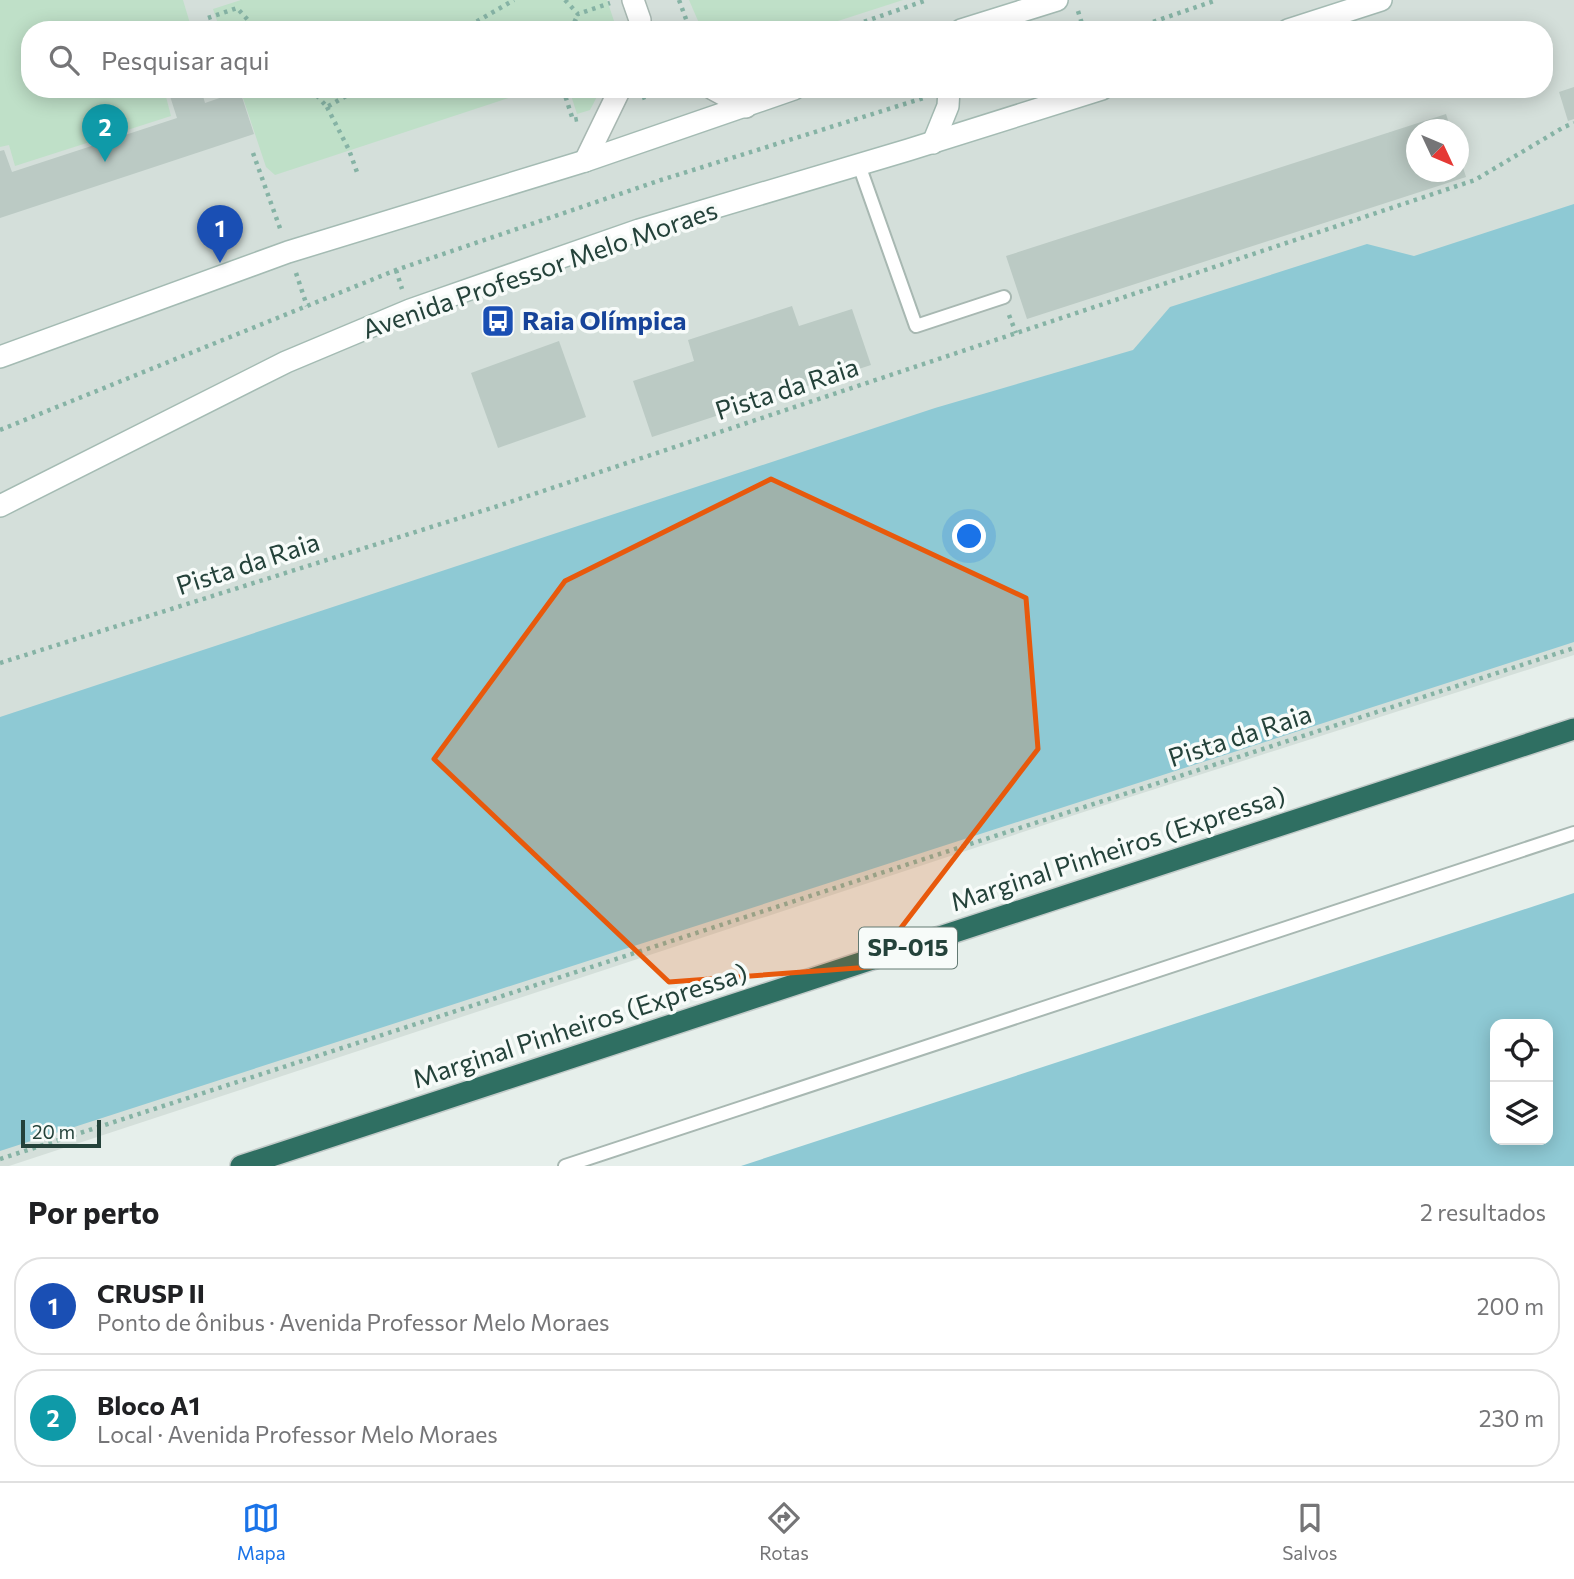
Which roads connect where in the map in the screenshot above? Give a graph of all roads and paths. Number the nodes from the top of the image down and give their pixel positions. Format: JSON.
{"nodes":[{"id":1,"x":514,"y":0,"type":"edge"},
{"id":2,"x":565,"y":0,"type":"edge"},
{"id":3,"x":678,"y":0,"type":"edge"},
{"id":4,"x":927,"y":0,"type":"edge"},
{"id":5,"x":1057,"y":0,"type":"edge"},
{"id":6,"x":1074,"y":0,"type":"edge"},
{"id":7,"x":1217,"y":0,"type":"edge"},
{"id":8,"x":1381,"y":0,"type":"edge"},
{"id":9,"x":610,"y":3,"type":"dead end"},
{"id":10,"x":578,"y":14,"type":"junction"},
{"id":11,"x":208,"y":18,"type":"dead end"},
{"id":12,"x":249,"y":21,"type":"edge"},
{"id":13,"x":478,"y":21,"type":"edge"},
{"id":14,"x":575,"y":21,"type":"edge"},
{"id":15,"x":686,"y":21,"type":"edge"},
{"id":16,"x":866,"y":21,"type":"edge"},
{"id":17,"x":990,"y":21,"type":"edge"},
{"id":18,"x":1081,"y":21,"type":"edge"},
{"id":19,"x":1155,"y":21,"type":"edge"},
{"id":20,"x":1316,"y":21,"type":"edge"},
{"id":21,"x":319,"y":98,"type":"edge"},
{"id":22,"x":342,"y":98,"type":"edge"},
{"id":23,"x":566,"y":98,"type":"edge"},
{"id":24,"x":626,"y":98,"type":"edge"},
{"id":25,"x":730,"y":98,"type":"edge"},
{"id":26,"x":770,"y":98,"type":"edge"},
{"id":27,"x":924,"y":98,"type":"edge"},
{"id":28,"x":948,"y":98,"type":"edge"},
{"id":29,"x":1074,"y":98,"type":"edge"},
{"id":30,"x":327,"y":107,"type":"junction"},
{"id":31,"x":746,"y":107,"type":"junction"},
{"id":32,"x":582,"y":118,"type":"dead end"},
{"id":33,"x":1574,"y":123,"type":"edge"},
{"id":34,"x":933,"y":143,"type":"junction"},
{"id":35,"x":253,"y":153,"type":"dead end"},
{"id":36,"x":585,"y":162,"type":"junction"},
{"id":37,"x":859,"y":165,"type":"junction"},
{"id":38,"x":358,"y":175,"type":"dead end"},
{"id":39,"x":271,"y":203,"type":"dead end"},
{"id":40,"x":288,"y":252,"type":"junction"},
{"id":41,"x":1004,"y":297,"type":"dead end"},
{"id":42,"x":307,"y":306,"type":"junction"},
{"id":43,"x":0,"y":357,"type":"edge"},
{"id":44,"x":0,"y":430,"type":"edge"},
{"id":45,"x":0,"y":506,"type":"edge"},
{"id":46,"x":1574,"y":648,"type":"edge"},
{"id":47,"x":0,"y":663,"type":"edge"},
{"id":48,"x":1574,"y":729,"type":"edge"},
{"id":49,"x":1574,"y":833,"type":"edge"},
{"id":50,"x":0,"y":1159,"type":"edge"},
{"id":51,"x":241,"y":1166,"type":"edge"},
{"id":52,"x":565,"y":1166,"type":"edge"}],
"edges":[{"from":1,"to":13,"type":"path"},
{"from":2,"to":10,"type":"path"},
{"from":3,"to":15,"type":"path"},
{"from":4,"to":16,"type":"path"},
{"from":5,"to":17,"type":"street"},
{"from":6,"to":18,"type":"path"},
{"from":7,"to":19,"type":"path"},
{"from":8,"to":20,"type":"street"},
{"from":9,"to":10,"type":"path"},
{"from":10,"to":14,"type":"path"},
{"from":11,"to":12,"type":"path"},
{"from":21,"to":30,"type":"path"},
{"from":22,"to":30,"type":"path"},
{"from":23,"to":32,"type":"path"},
{"from":24,"to":36,"type":"street"},
{"from":25,"to":31,"type":"street"},
{"from":26,"to":31,"type":"street"},
{"from":27,"to":42,"type":"path"},
{"from":28,"to":34,"type":"street"},
{"from":29,"to":34,"type":"street","name":"Avenida Professor Melo Moraes"},
{"from":30,"to":38,"type":"path"},
{"from":31,"to":36,"type":"street"},
{"from":33,"to":47,"type":"path","name":"Pista da Raia"},
{"from":34,"to":37,"type":"street","name":"Avenida Professor Melo Moraes"},
{"from":35,"to":39,"type":"path"},
{"from":36,"to":40,"type":"street"},
{"from":37,"to":41,"type":"lane"},
{"from":37,"to":45,"type":"street","name":"Avenida Professor Melo Moraes"},
{"from":40,"to":42,"type":"path"},
{"from":40,"to":43,"type":"street"},
{"from":42,"to":44,"type":"path"},
{"from":46,"to":50,"type":"path","name":"Pista da Raia"},
{"from":48,"to":51,"type":"highway","name":"Marginal Pinheiros (Expressa)","number":"SP-015"},
{"from":49,"to":52,"type":"lane"}]}
